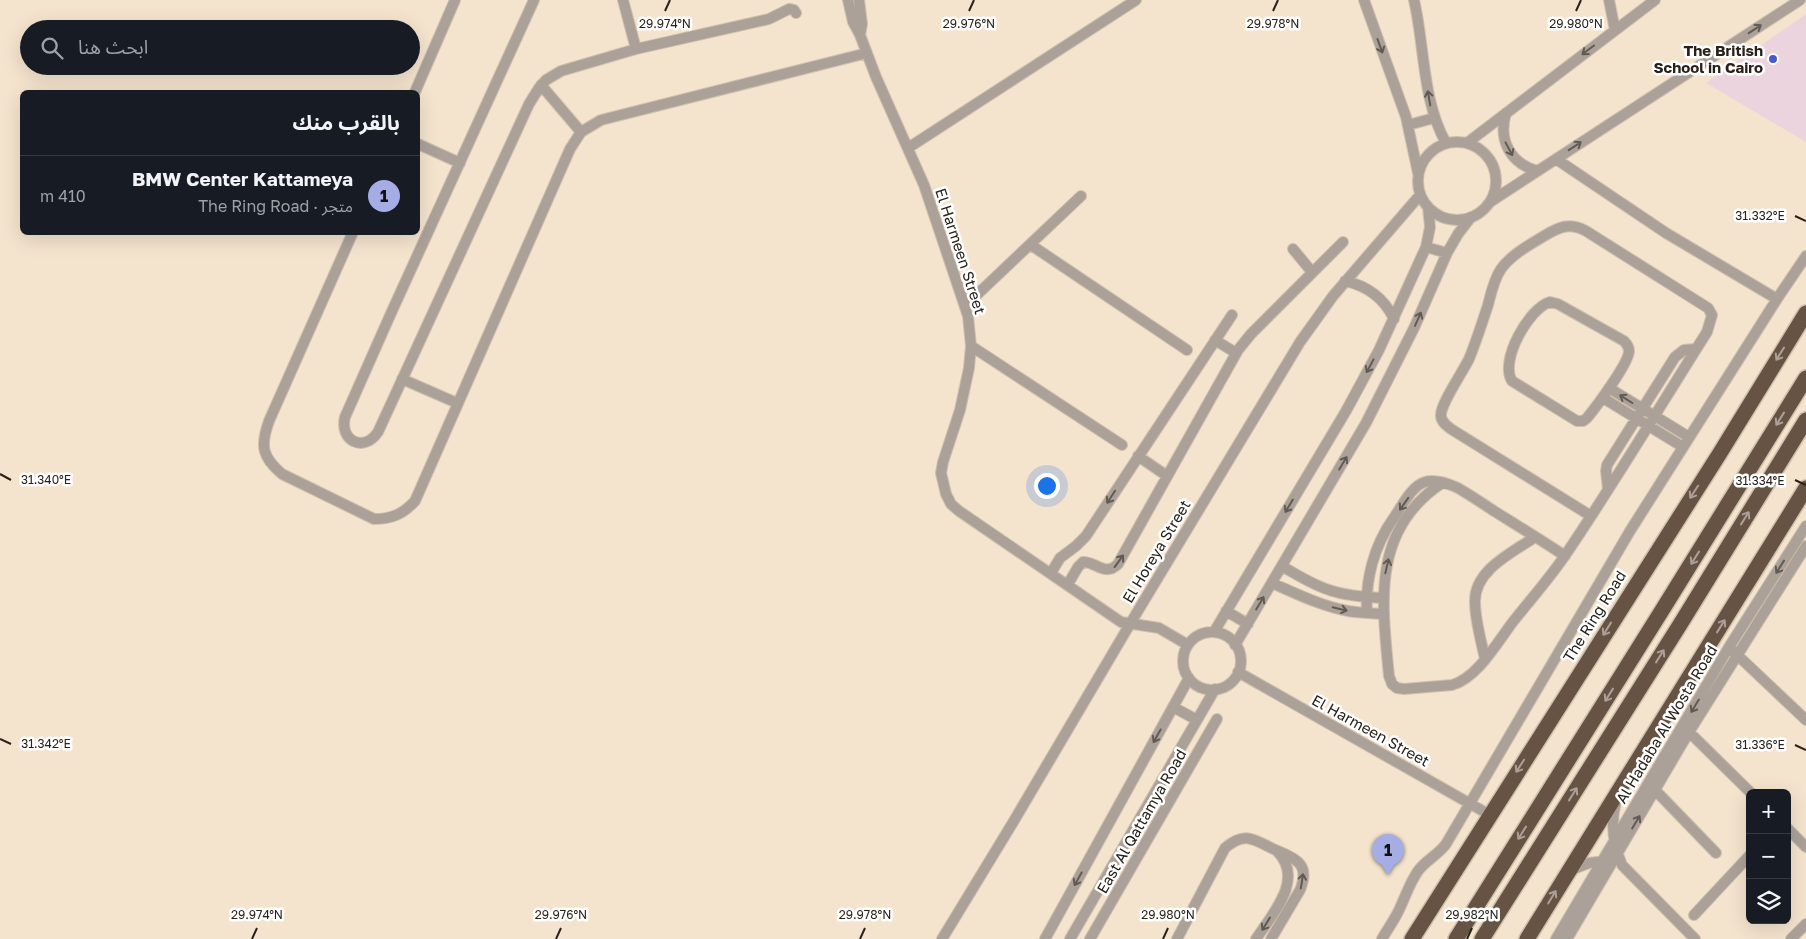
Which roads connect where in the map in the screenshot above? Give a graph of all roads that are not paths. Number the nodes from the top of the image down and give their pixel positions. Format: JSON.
{"nodes":[{"id":1,"x":455,"y":0,"type":"edge"},
{"id":2,"x":534,"y":0,"type":"edge"},
{"id":3,"x":623,"y":0,"type":"edge"},
{"id":4,"x":848,"y":0,"type":"edge"},
{"id":5,"x":859,"y":0,"type":"edge"},
{"id":6,"x":1136,"y":0,"type":"edge"},
{"id":7,"x":1364,"y":0,"type":"edge"},
{"id":8,"x":1414,"y":0,"type":"edge"},
{"id":9,"x":1609,"y":0,"type":"edge"},
{"id":10,"x":1655,"y":0,"type":"edge"},
{"id":11,"x":1800,"y":0,"type":"edge"},
{"id":12,"x":796,"y":13,"type":"dead end"},
{"id":13,"x":1615,"y":30,"type":"junction"},
{"id":14,"x":860,"y":35,"type":"junction"},
{"id":15,"x":636,"y":49,"type":"junction"},
{"id":16,"x":867,"y":53,"type":"junction"},
{"id":17,"x":541,"y":85,"type":"junction"},
{"id":18,"x":416,"y":90,"type":"edge"},
{"id":19,"x":1506,"y":113,"type":"junction"},
{"id":20,"x":1434,"y":118,"type":"junction"},
{"id":21,"x":1408,"y":125,"type":"junction"},
{"id":22,"x":581,"y":132,"type":"junction"},
{"id":23,"x":1446,"y":143,"type":"junction"},
{"id":24,"x":1467,"y":143,"type":"junction"},
{"id":25,"x":420,"y":145,"type":"edge"},
{"id":26,"x":908,"y":148,"type":"junction"},
{"id":27,"x":1556,"y":159,"type":"junction"},
{"id":28,"x":460,"y":163,"type":"junction"},
{"id":29,"x":1537,"y":171,"type":"junction"},
{"id":30,"x":1418,"y":174,"type":"junction"},
{"id":31,"x":1420,"y":195,"type":"junction"},
{"id":32,"x":1081,"y":196,"type":"dead end"},
{"id":33,"x":1490,"y":202,"type":"junction"},
{"id":34,"x":1428,"y":207,"type":"junction"},
{"id":35,"x":1471,"y":217,"type":"junction"},
{"id":36,"x":352,"y":235,"type":"edge"},
{"id":37,"x":1343,"y":242,"type":"dead end"},
{"id":38,"x":1031,"y":245,"type":"junction"},
{"id":39,"x":1426,"y":247,"type":"junction"},
{"id":40,"x":1293,"y":249,"type":"dead end"},
{"id":41,"x":1446,"y":253,"type":"junction"},
{"id":42,"x":1806,"y":256,"type":"edge"},
{"id":43,"x":1312,"y":272,"type":"junction"},
{"id":44,"x":1346,"y":282,"type":"junction"},
{"id":45,"x":1777,"y":299,"type":"junction"},
{"id":46,"x":965,"y":306,"type":"junction"},
{"id":47,"x":1806,"y":312,"type":"edge"},
{"id":48,"x":1232,"y":315,"type":"dead end"},
{"id":49,"x":1394,"y":319,"type":"junction"},
{"id":50,"x":1215,"y":340,"type":"junction"},
{"id":51,"x":971,"y":346,"type":"junction"},
{"id":52,"x":1695,"y":349,"type":"junction"},
{"id":53,"x":1187,"y":350,"type":"dead end"},
{"id":54,"x":1236,"y":353,"type":"junction"},
{"id":55,"x":1806,"y":378,"type":"edge"},
{"id":56,"x":402,"y":379,"type":"junction"},
{"id":57,"x":1609,"y":388,"type":"junction"},
{"id":58,"x":1603,"y":398,"type":"junction"},
{"id":59,"x":457,"y":403,"type":"junction"},
{"id":60,"x":1641,"y":408,"type":"junction"},
{"id":61,"x":1653,"y":416,"type":"junction"},
{"id":62,"x":1635,"y":418,"type":"junction"},
{"id":63,"x":1806,"y":420,"type":"edge"},
{"id":64,"x":1647,"y":425,"type":"junction"},
{"id":65,"x":1689,"y":437,"type":"junction"},
{"id":66,"x":1122,"y":445,"type":"dead end"},
{"id":67,"x":1683,"y":447,"type":"junction"},
{"id":68,"x":1138,"y":456,"type":"junction"},
{"id":69,"x":1167,"y":476,"type":"junction"},
{"id":70,"x":1442,"y":483,"type":"junction"},
{"id":71,"x":1806,"y":488,"type":"edge"},
{"id":72,"x":1608,"y":489,"type":"junction"},
{"id":73,"x":1591,"y":516,"type":"junction"},
{"id":74,"x":1389,"y":524,"type":"junction"},
{"id":75,"x":1806,"y":526,"type":"edge"},
{"id":76,"x":1400,"y":530,"type":"junction"},
{"id":77,"x":1535,"y":536,"type":"junction"},
{"id":78,"x":1806,"y":546,"type":"edge"},
{"id":79,"x":1565,"y":556,"type":"junction"},
{"id":80,"x":1282,"y":566,"type":"junction"},
{"id":81,"x":1051,"y":573,"type":"junction"},
{"id":82,"x":1272,"y":583,"type":"junction"},
{"id":83,"x":1068,"y":584,"type":"junction"},
{"id":84,"x":1366,"y":597,"type":"junction"},
{"id":85,"x":1383,"y":598,"type":"junction"},
{"id":86,"x":1226,"y":612,"type":"junction"},
{"id":87,"x":1367,"y":613,"type":"junction"},
{"id":88,"x":1383,"y":614,"type":"junction"},
{"id":89,"x":1130,"y":624,"type":"junction"},
{"id":90,"x":1248,"y":624,"type":"junction"},
{"id":91,"x":1214,"y":632,"type":"junction"},
{"id":92,"x":1188,"y":645,"type":"junction"},
{"id":93,"x":1236,"y":645,"type":"junction"},
{"id":94,"x":1733,"y":651,"type":"junction"},
{"id":95,"x":1485,"y":659,"type":"junction"},
{"id":96,"x":1238,"y":672,"type":"junction"},
{"id":97,"x":1189,"y":678,"type":"junction"},
{"id":98,"x":1215,"y":690,"type":"junction"},
{"id":99,"x":1173,"y":707,"type":"junction"},
{"id":100,"x":1217,"y":719,"type":"dead end"},
{"id":101,"x":1197,"y":720,"type":"junction"},
{"id":102,"x":1806,"y":720,"type":"edge"},
{"id":103,"x":1689,"y":732,"type":"junction"},
{"id":104,"x":1620,"y":788,"type":"junction"},
{"id":105,"x":1747,"y":789,"type":"edge"},
{"id":106,"x":1655,"y":790,"type":"junction"},
{"id":107,"x":1469,"y":803,"type":"junction"},
{"id":108,"x":1490,"y":815,"type":"junction"},
{"id":109,"x":1791,"y":832,"type":"edge"},
{"id":110,"x":1614,"y":840,"type":"junction"},
{"id":111,"x":1806,"y":846,"type":"edge"},
{"id":112,"x":1277,"y":850,"type":"junction"},
{"id":113,"x":1716,"y":853,"type":"dead end"},
{"id":114,"x":1746,"y":859,"type":"edge"},
{"id":115,"x":1617,"y":860,"type":"junction"},
{"id":116,"x":1601,"y":861,"type":"junction"},
{"id":117,"x":1566,"y":873,"type":"junction"},
{"id":118,"x":1279,"y":902,"type":"junction"},
{"id":119,"x":1290,"y":908,"type":"junction"},
{"id":120,"x":1694,"y":915,"type":"dead end"},
{"id":121,"x":1806,"y":924,"type":"edge"},
{"id":122,"x":942,"y":939,"type":"edge"},
{"id":123,"x":1045,"y":939,"type":"edge"},
{"id":124,"x":1070,"y":939,"type":"edge"},
{"id":125,"x":1090,"y":939,"type":"edge"},
{"id":126,"x":1177,"y":939,"type":"edge"},
{"id":127,"x":1256,"y":939,"type":"edge"},
{"id":128,"x":1271,"y":939,"type":"edge"},
{"id":129,"x":1382,"y":939,"type":"edge"},
{"id":130,"x":1412,"y":939,"type":"edge"},
{"id":131,"x":1456,"y":939,"type":"edge"},
{"id":132,"x":1482,"y":939,"type":"edge"},
{"id":133,"x":1527,"y":939,"type":"edge"},
{"id":134,"x":1556,"y":939,"type":"edge"},
{"id":135,"x":1566,"y":939,"type":"edge"},
{"id":136,"x":1695,"y":939,"type":"edge"},
{"id":137,"x":1791,"y":939,"type":"edge"}],
"edges":[{"from":1,"to":18,"type":"street"},
{"from":2,"to":28,"type":"street"},
{"from":3,"to":15,"type":"street"},
{"from":4,"to":14,"type":"street","name":"El Harmeen Street"},
{"from":5,"to":14,"type":"street","name":"El Harmeen Street"},
{"from":6,"to":26,"type":"street"},
{"from":7,"to":21,"type":"street","one_way":true},
{"from":20,"to":8,"type":"street","one_way":true},
{"from":9,"to":13,"type":"street"},
{"from":10,"to":13,"type":"street"},
{"from":27,"to":11,"type":"street","one_way":true},
{"from":12,"to":15,"type":"street"},
{"from":13,"to":19,"type":"street","one_way":true},
{"from":14,"to":16,"type":"street","name":"El Harmeen Street"},
{"from":15,"to":17,"type":"street"},
{"from":16,"to":22,"type":"street"},
{"from":16,"to":26,"type":"street","name":"El Harmeen Street"},
{"from":17,"to":22,"type":"street"},
{"from":17,"to":56,"type":"street"},
{"from":19,"to":24,"type":"street"},
{"from":19,"to":29,"type":"street","one_way":true},
{"from":20,"to":21,"type":"street"},
{"from":20,"to":23,"type":"street"},
{"from":21,"to":30,"type":"street"},
{"from":22,"to":59,"type":"street"},
{"from":23,"to":24,"type":"street"},
{"from":23,"to":30,"type":"street"},
{"from":24,"to":33,"type":"street"},
{"from":25,"to":28,"type":"street"},
{"from":26,"to":46,"type":"street","name":"El Harmeen Street"},
{"from":27,"to":29,"type":"street"},
{"from":27,"to":45,"type":"street"},
{"from":28,"to":56,"type":"street"},
{"from":29,"to":33,"type":"street"},
{"from":30,"to":31,"type":"street"},
{"from":31,"to":34,"type":"street"},
{"from":31,"to":44,"type":"street","name":"El Horeya Street"},
{"from":32,"to":38,"type":"street"},
{"from":33,"to":35,"type":"street"},
{"from":34,"to":35,"type":"street"},
{"from":34,"to":39,"type":"street"},
{"from":35,"to":41,"type":"street"},
{"from":36,"to":59,"type":"street"},
{"from":37,"to":43,"type":"street"},
{"from":38,"to":46,"type":"street"},
{"from":38,"to":53,"type":"street"},
{"from":39,"to":41,"type":"street"},
{"from":39,"to":49,"type":"street"},
{"from":40,"to":43,"type":"street"},
{"from":80,"to":41,"type":"street","one_way":true},
{"from":42,"to":45,"type":"street"},
{"from":43,"to":54,"type":"street"},
{"from":44,"to":49,"type":"street"},
{"from":44,"to":89,"type":"street","name":"El Horeya Street"},
{"from":45,"to":65,"type":"street"},
{"from":46,"to":51,"type":"street","name":"El Harmeen Street"},
{"from":47,"to":108,"type":"highway","name":"The Ring Road","one_way":true},
{"from":48,"to":50,"type":"street"},
{"from":49,"to":86,"type":"street","one_way":true},
{"from":50,"to":54,"type":"street"},
{"from":50,"to":68,"type":"street"},
{"from":51,"to":66,"type":"street"},
{"from":51,"to":81,"type":"street","name":"El Harmeen Street"},
{"from":52,"to":60,"type":"street"},
{"from":52,"to":61,"type":"street"},
{"from":52,"to":73,"type":"street"},
{"from":54,"to":69,"type":"street"},
{"from":55,"to":131,"type":"highway","one_way":true},
{"from":56,"to":59,"type":"street"},
{"from":57,"to":58,"type":"street"},
{"from":57,"to":58,"type":"street"},
{"from":60,"to":57,"type":"street","one_way":true},
{"from":58,"to":62,"type":"street"},
{"from":60,"to":61,"type":"street"},
{"from":60,"to":62,"type":"street"},
{"from":61,"to":64,"type":"street"},
{"from":61,"to":65,"type":"street"},
{"from":62,"to":64,"type":"street"},
{"from":62,"to":72,"type":"street"},
{"from":132,"to":63,"type":"highway","one_way":true},
{"from":64,"to":67,"type":"street"},
{"from":64,"to":72,"type":"street"},
{"from":65,"to":67,"type":"street"},
{"from":67,"to":107,"type":"street"},
{"from":68,"to":69,"type":"street"},
{"from":68,"to":81,"type":"street","one_way":true},
{"from":83,"to":69,"type":"street","one_way":true},
{"from":70,"to":74,"type":"street","one_way":true},
{"from":70,"to":76,"type":"street"},
{"from":70,"to":77,"type":"street"},
{"from":104,"to":71,"type":"highway","one_way":true},
{"from":72,"to":73,"type":"street"},
{"from":73,"to":79,"type":"street"},
{"from":74,"to":76,"type":"street"},
{"from":74,"to":84,"type":"street"},
{"from":75,"to":94,"type":"street","name":"Al Hadaba Al Wosta Road","one_way":true},
{"from":85,"to":76,"type":"street","one_way":true},
{"from":77,"to":79,"type":"street"},
{"from":77,"to":95,"type":"street"},
{"from":78,"to":94,"type":"street","name":"Al Hadaba Al Wosta Road"},
{"from":79,"to":95,"type":"street"},
{"from":80,"to":82,"type":"street"},
{"from":80,"to":84,"type":"street"},
{"from":81,"to":83,"type":"street","name":"El Harmeen Street"},
{"from":82,"to":87,"type":"street","one_way":true},
{"from":90,"to":82,"type":"street","one_way":true},
{"from":83,"to":89,"type":"street","name":"El Harmeen Street"},
{"from":84,"to":85,"type":"street"},
{"from":84,"to":87,"type":"street"},
{"from":85,"to":88,"type":"street"},
{"from":86,"to":90,"type":"street"},
{"from":86,"to":91,"type":"street"},
{"from":87,"to":88,"type":"street"},
{"from":88,"to":95,"type":"street"},
{"from":89,"to":92,"type":"street","name":"El Harmeen Street"},
{"from":89,"to":122,"type":"street","name":"El Horeya Street"},
{"from":90,"to":93,"type":"street"},
{"from":91,"to":92,"type":"street"},
{"from":91,"to":93,"type":"street"},
{"from":92,"to":97,"type":"street"},
{"from":93,"to":96,"type":"street"},
{"from":94,"to":102,"type":"street"},
{"from":94,"to":103,"type":"street","name":"Al Hadaba Al Wosta Road"},
{"from":94,"to":110,"type":"street","name":"Al Hadaba Al Wosta Road","one_way":true},
{"from":96,"to":98,"type":"street"},
{"from":96,"to":107,"type":"street","name":"El Harmeen Street"},
{"from":97,"to":98,"type":"street"},
{"from":97,"to":99,"type":"street"},
{"from":98,"to":101,"type":"street"},
{"from":99,"to":101,"type":"street"},
{"from":99,"to":123,"type":"street","one_way":true},
{"from":100,"to":125,"type":"street","name":"East Al Qattamya Road"},
{"from":101,"to":124,"type":"street"},
{"from":103,"to":105,"type":"street"},
{"from":103,"to":106,"type":"street","name":"Al Hadaba Al Wosta Road"},
{"from":104,"to":110,"type":"street"},
{"from":104,"to":117,"type":"highway"},
{"from":106,"to":113,"type":"street"},
{"from":115,"to":106,"type":"street","name":"Al Hadaba Al Wosta Road","one_way":true},
{"from":107,"to":108,"type":"street","name":"El Harmeen Street"},
{"from":107,"to":129,"type":"street"},
{"from":108,"to":130,"type":"highway","name":"The Ring Road"},
{"from":109,"to":111,"type":"street"},
{"from":110,"to":115,"type":"street"},
{"from":110,"to":116,"type":"street","name":"Al Hadaba Al Wosta Road"},
{"from":112,"to":118,"type":"street"},
{"from":119,"to":112,"type":"street","one_way":true},
{"from":112,"to":126,"type":"street"},
{"from":114,"to":120,"type":"street"},
{"from":115,"to":116,"type":"street"},
{"from":115,"to":135,"type":"street","name":"Al Hadaba Al Wosta Road"},
{"from":115,"to":136,"type":"street"},
{"from":116,"to":117,"type":"street"},
{"from":116,"to":134,"type":"street","name":"Al Hadaba Al Wosta Road"},
{"from":133,"to":117,"type":"highway","one_way":true},
{"from":118,"to":119,"type":"street"},
{"from":118,"to":127,"type":"street","one_way":true},
{"from":119,"to":128,"type":"street"},
{"from":121,"to":137,"type":"street"}]}
